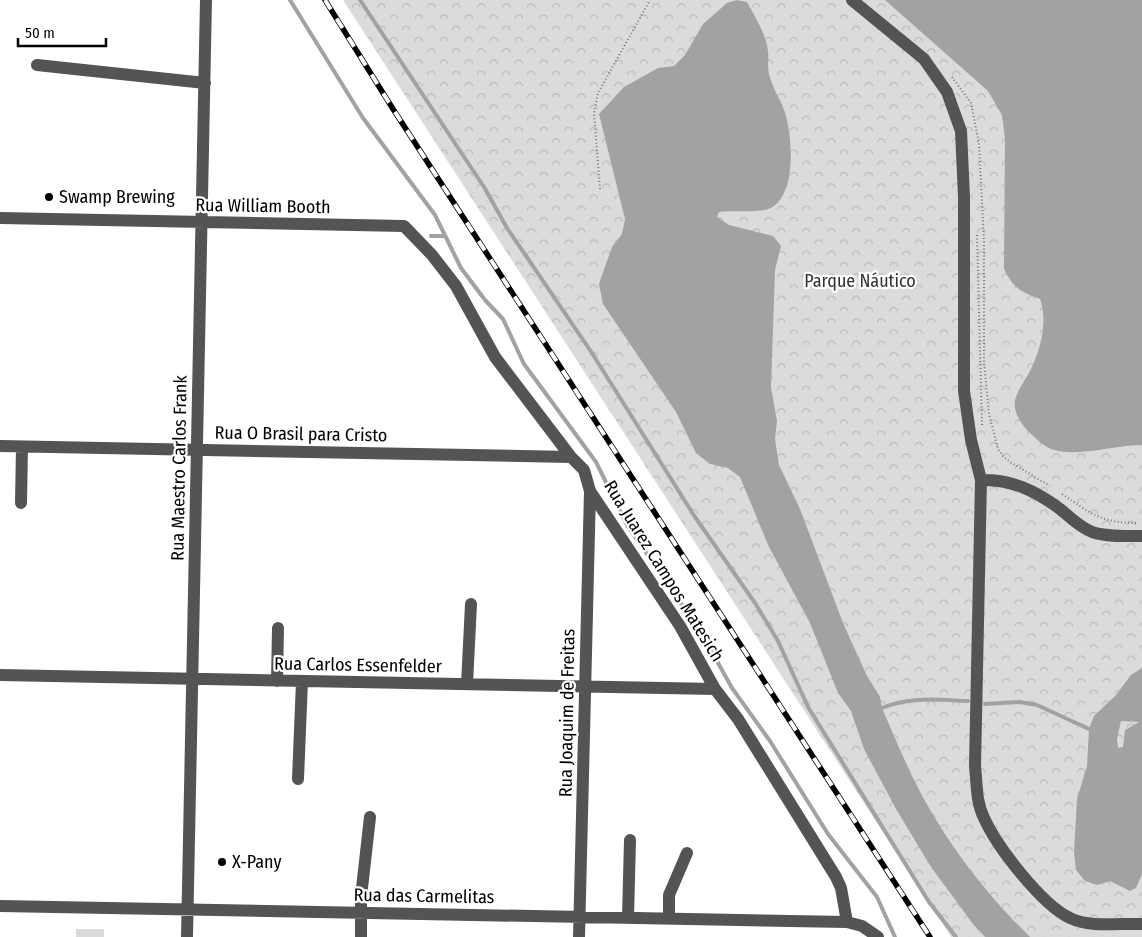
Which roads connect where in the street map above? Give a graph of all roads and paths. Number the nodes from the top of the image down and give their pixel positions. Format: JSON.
{"nodes":[{"id":1,"x":206,"y":0,"type":"edge"},
{"id":2,"x":650,"y":0,"type":"edge"},
{"id":3,"x":852,"y":0,"type":"edge"},
{"id":4,"x":37,"y":65,"type":"dead end"},
{"id":5,"x":948,"y":73,"type":"dead end"},
{"id":6,"x":205,"y":83,"type":"junction"},
{"id":7,"x":600,"y":189,"type":"dead end"},
{"id":8,"x":0,"y":218,"type":"edge"},
{"id":9,"x":202,"y":222,"type":"junction"},
{"id":10,"x":404,"y":226,"type":"joint"},
{"id":11,"x":0,"y":446,"type":"edge"},
{"id":12,"x":22,"y":447,"type":"junction"},
{"id":13,"x":197,"y":450,"type":"junction"},
{"id":14,"x":570,"y":457,"type":"junction"},
{"id":15,"x":981,"y":480,"type":"junction"},
{"id":16,"x":1054,"y":489,"type":"dead end"},
{"id":17,"x":590,"y":491,"type":"junction"},
{"id":18,"x":1060,"y":493,"type":"dead end"},
{"id":19,"x":21,"y":503,"type":"dead end"},
{"id":20,"x":1142,"y":523,"type":"edge"},
{"id":21,"x":1142,"y":536,"type":"edge"},
{"id":22,"x":471,"y":604,"type":"dead end"},
{"id":23,"x":278,"y":628,"type":"dead end"},
{"id":24,"x":0,"y":675,"type":"edge"},
{"id":25,"x":192,"y":679,"type":"junction"},
{"id":26,"x":276,"y":681,"type":"junction"},
{"id":27,"x":302,"y":681,"type":"junction"},
{"id":28,"x":467,"y":684,"type":"junction"},
{"id":29,"x":585,"y":686,"type":"junction"},
{"id":30,"x":716,"y":689,"type":"junction"},
{"id":31,"x":298,"y":780,"type":"dead end"},
{"id":32,"x":370,"y":817,"type":"dead end"},
{"id":33,"x":630,"y":840,"type":"dead end"},
{"id":34,"x":687,"y":853,"type":"dead end"},
{"id":35,"x":0,"y":906,"type":"edge"},
{"id":36,"x":187,"y":909,"type":"junction"},
{"id":37,"x":361,"y":913,"type":"junction"},
{"id":38,"x":580,"y":917,"type":"junction"},
{"id":39,"x":628,"y":918,"type":"junction"},
{"id":40,"x":669,"y":918,"type":"junction"},
{"id":41,"x":847,"y":922,"type":"junction"},
{"id":42,"x":1142,"y":924,"type":"edge"},
{"id":43,"x":187,"y":937,"type":"edge"},
{"id":44,"x":361,"y":937,"type":"edge"},
{"id":45,"x":579,"y":937,"type":"edge"},
{"id":46,"x":878,"y":937,"type":"edge"}],
"edges":[{"from":1,"to":6,"type":"street","name":"Rua Maestro Carlos Frank"},
{"from":2,"to":7,"type":"path"},
{"from":3,"to":15,"type":"street"},
{"from":4,"to":6,"type":"street"},
{"from":5,"to":16,"type":"path"},
{"from":6,"to":9,"type":"street","name":"Rua Maestro Carlos Frank"},
{"from":8,"to":9,"type":"street","name":"Rua William Booth"},
{"from":9,"to":10,"type":"street","name":"Rua William Booth"},
{"from":9,"to":13,"type":"street","name":"Rua Maestro Carlos Frank"},
{"from":10,"to":14,"type":"street","name":"Rua Juarez Campos Matesich"},
{"from":11,"to":12,"type":"street","name":"Rua O Brasil para Cristo"},
{"from":12,"to":13,"type":"street","name":"Rua O Brasil para Cristo"},
{"from":12,"to":19,"type":"street"},
{"from":13,"to":14,"type":"street","name":"Rua O Brasil para Cristo"},
{"from":13,"to":25,"type":"street","name":"Rua Maestro Carlos Frank"},
{"from":14,"to":17,"type":"street","name":"Rua Juarez Campos Matesich"},
{"from":15,"to":21,"type":"street"},
{"from":15,"to":42,"type":"street"},
{"from":17,"to":29,"type":"street","name":"Rua Joaquim de Freitas"},
{"from":17,"to":30,"type":"street","name":"Rua Juarez Campos Matesich"},
{"from":18,"to":20,"type":"path"},
{"from":22,"to":28,"type":"street"},
{"from":23,"to":26,"type":"street"},
{"from":24,"to":25,"type":"street","name":"Rua Carlos Essenfelder"},
{"from":25,"to":26,"type":"street","name":"Rua Carlos Essenfelder"},
{"from":25,"to":36,"type":"street","name":"Rua Maestro Carlos Frank"},
{"from":26,"to":27,"type":"street","name":"Rua Carlos Essenfelder"},
{"from":27,"to":28,"type":"street","name":"Rua Carlos Essenfelder"},
{"from":27,"to":31,"type":"street"},
{"from":28,"to":29,"type":"street","name":"Rua Carlos Essenfelder"},
{"from":29,"to":30,"type":"street","name":"Rua Carlos Essenfelder"},
{"from":29,"to":38,"type":"street","name":"Rua Joaquim de Freitas"},
{"from":30,"to":41,"type":"street","name":"Rua Juarez Campos Matesich"},
{"from":32,"to":37,"type":"street"},
{"from":33,"to":39,"type":"street"},
{"from":34,"to":40,"type":"street"},
{"from":35,"to":36,"type":"street","name":"Rua das Carmelitas"},
{"from":36,"to":37,"type":"street","name":"Rua das Carmelitas"},
{"from":36,"to":43,"type":"street","name":"Rua Maestro Carlos Frank"},
{"from":37,"to":38,"type":"street","name":"Rua das Carmelitas"},
{"from":37,"to":44,"type":"street"},
{"from":38,"to":39,"type":"street","name":"Rua das Carmelitas"},
{"from":38,"to":45,"type":"street","name":"Rua Joaquim de Freitas"},
{"from":39,"to":40,"type":"street","name":"Rua das Carmelitas"},
{"from":40,"to":41,"type":"street","name":"Rua das Carmelitas"},
{"from":41,"to":46,"type":"street"}]}
